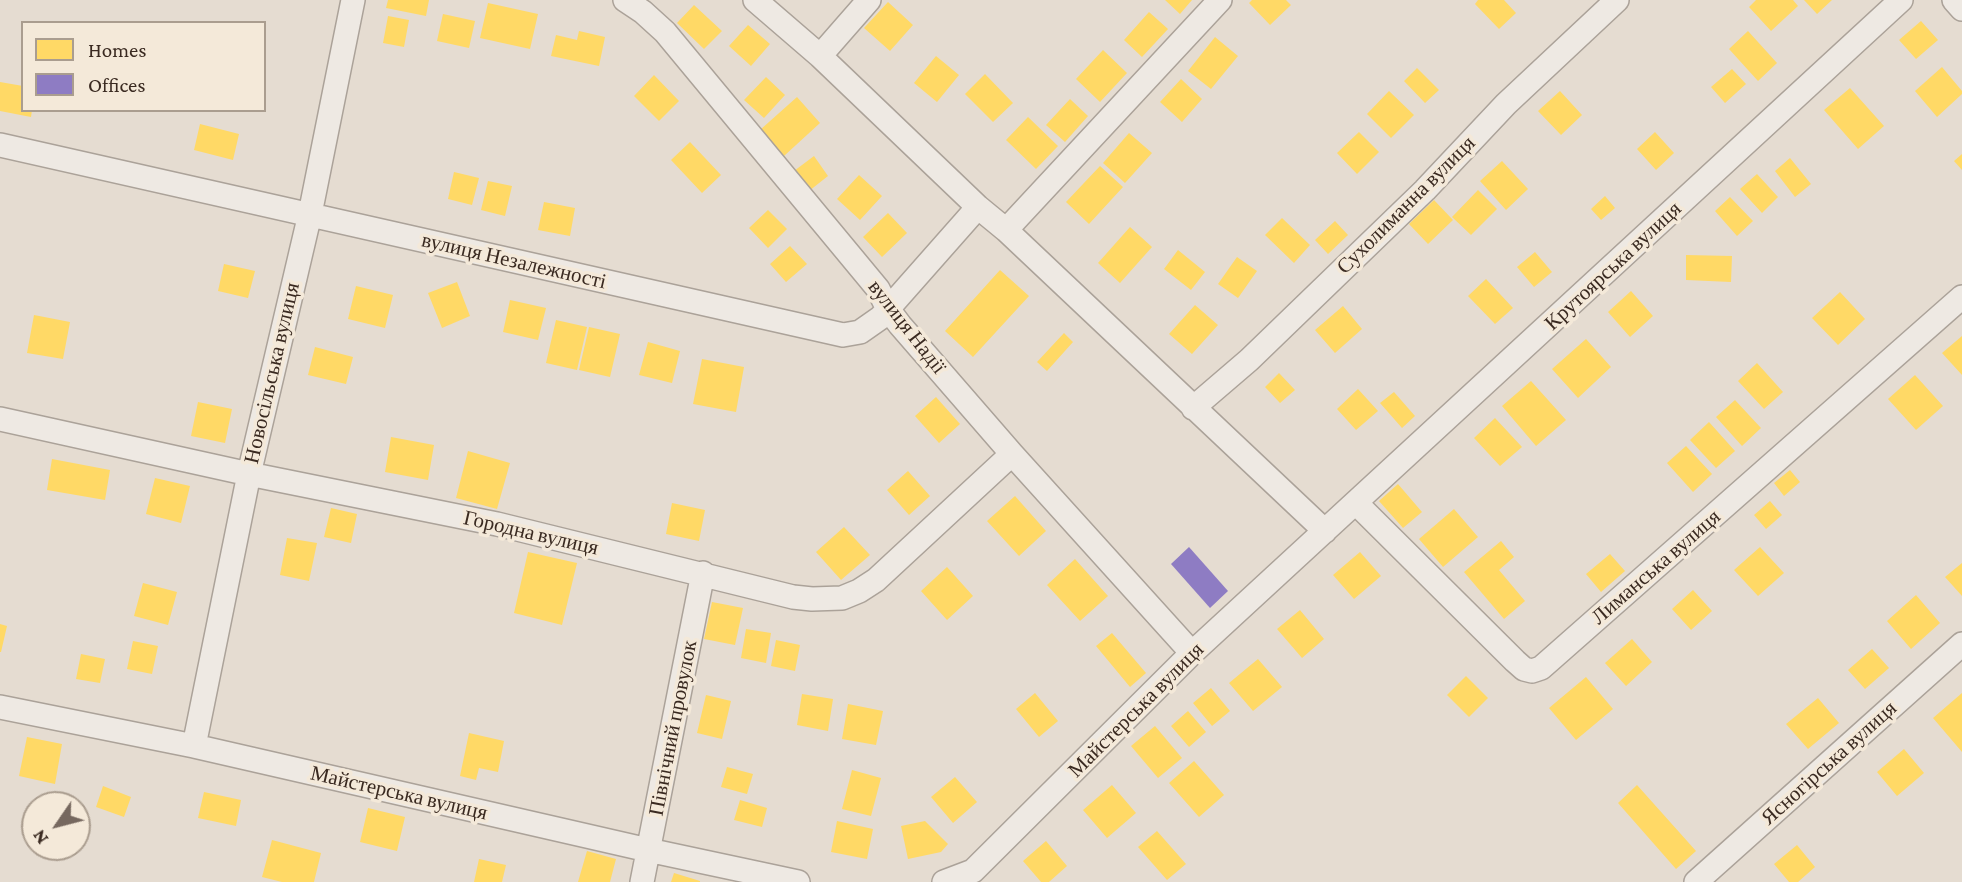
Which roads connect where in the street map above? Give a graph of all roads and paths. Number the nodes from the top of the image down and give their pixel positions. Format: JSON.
{"nodes":[{"id":1,"x":353,"y":0,"type":"edge"},
{"id":2,"x":625,"y":0,"type":"edge"},
{"id":3,"x":755,"y":0,"type":"edge"},
{"id":4,"x":869,"y":0,"type":"edge"},
{"id":5,"x":1220,"y":0,"type":"edge"},
{"id":6,"x":1617,"y":0,"type":"edge"},
{"id":7,"x":1901,"y":0,"type":"edge"},
{"id":8,"x":1954,"y":0,"type":"edge"},
{"id":9,"x":1962,"y":9,"type":"edge"},
{"id":10,"x":820,"y":56,"type":"junction"},
{"id":11,"x":0,"y":145,"type":"edge"},
{"id":12,"x":978,"y":207,"type":"junction"},
{"id":13,"x":310,"y":214,"type":"junction"},
{"id":14,"x":1006,"y":230,"type":"junction"},
{"id":15,"x":1962,"y":297,"type":"edge"},
{"id":16,"x":888,"y":309,"type":"junction"},
{"id":17,"x":1193,"y":408,"type":"junction"},
{"id":18,"x":0,"y":419,"type":"edge"},
{"id":19,"x":1012,"y":454,"type":"junction"},
{"id":20,"x":248,"y":474,"type":"junction"},
{"id":21,"x":1356,"y":503,"type":"junction"},
{"id":22,"x":1325,"y":531,"type":"junction"},
{"id":23,"x":703,"y":573,"type":"junction"},
{"id":24,"x":1962,"y":644,"type":"edge"},
{"id":25,"x":1192,"y":653,"type":"junction"},
{"id":26,"x":0,"y":707,"type":"edge"},
{"id":27,"x":194,"y":746,"type":"junction"},
{"id":28,"x":648,"y":850,"type":"junction"},
{"id":29,"x":642,"y":882,"type":"edge"},
{"id":30,"x":798,"y":882,"type":"edge"},
{"id":31,"x":944,"y":882,"type":"edge"},
{"id":32,"x":1696,"y":882,"type":"edge"}],
"edges":[{"from":1,"to":13,"type":"street","name":"Новосільська вулиця"},
{"from":2,"to":16,"type":"street","name":"вулиця Надії"},
{"from":3,"to":10,"type":"street"},
{"from":4,"to":10,"type":"street"},
{"from":5,"to":14,"type":"street"},
{"from":6,"to":17,"type":"street","name":"Сухолиманна вулиця"},
{"from":7,"to":21,"type":"street","name":"Крутоярська вулиця"},
{"from":8,"to":9,"type":"street"},
{"from":10,"to":12,"type":"street"},
{"from":11,"to":13,"type":"street","name":"вулиця Незалежності"},
{"from":12,"to":14,"type":"street"},
{"from":12,"to":16,"type":"street","name":"вулиця Незалежності"},
{"from":13,"to":16,"type":"street","name":"вулиця Незалежності"},
{"from":13,"to":20,"type":"street","name":"Новосільська вулиця"},
{"from":14,"to":17,"type":"street"},
{"from":15,"to":21,"type":"street","name":"Лиманська вулиця"},
{"from":16,"to":19,"type":"street","name":"вулиця Надії"},
{"from":17,"to":22,"type":"street"},
{"from":18,"to":20,"type":"street","name":"Городна вулиця"},
{"from":19,"to":23,"type":"street","name":"Городна вулиця"},
{"from":19,"to":25,"type":"street","name":"вулиця Надії"},
{"from":20,"to":23,"type":"street","name":"Городна вулиця"},
{"from":20,"to":27,"type":"street","name":"Новосільська вулиця"},
{"from":21,"to":22,"type":"street","name":"Крутоярська вулиця"},
{"from":22,"to":25,"type":"street","name":"Майстерська вулиця"},
{"from":23,"to":28,"type":"street","name":"Північний провулок"},
{"from":24,"to":32,"type":"street","name":"Ясногірська вулиця"},
{"from":25,"to":31,"type":"street","name":"Майстерська вулиця"},
{"from":26,"to":27,"type":"street","name":"Майстерська вулиця"},
{"from":27,"to":28,"type":"street","name":"Майстерська вулиця"},
{"from":28,"to":29,"type":"street","name":"Північний провулок"},
{"from":28,"to":30,"type":"street","name":"Майстерська вулиця"}]}
